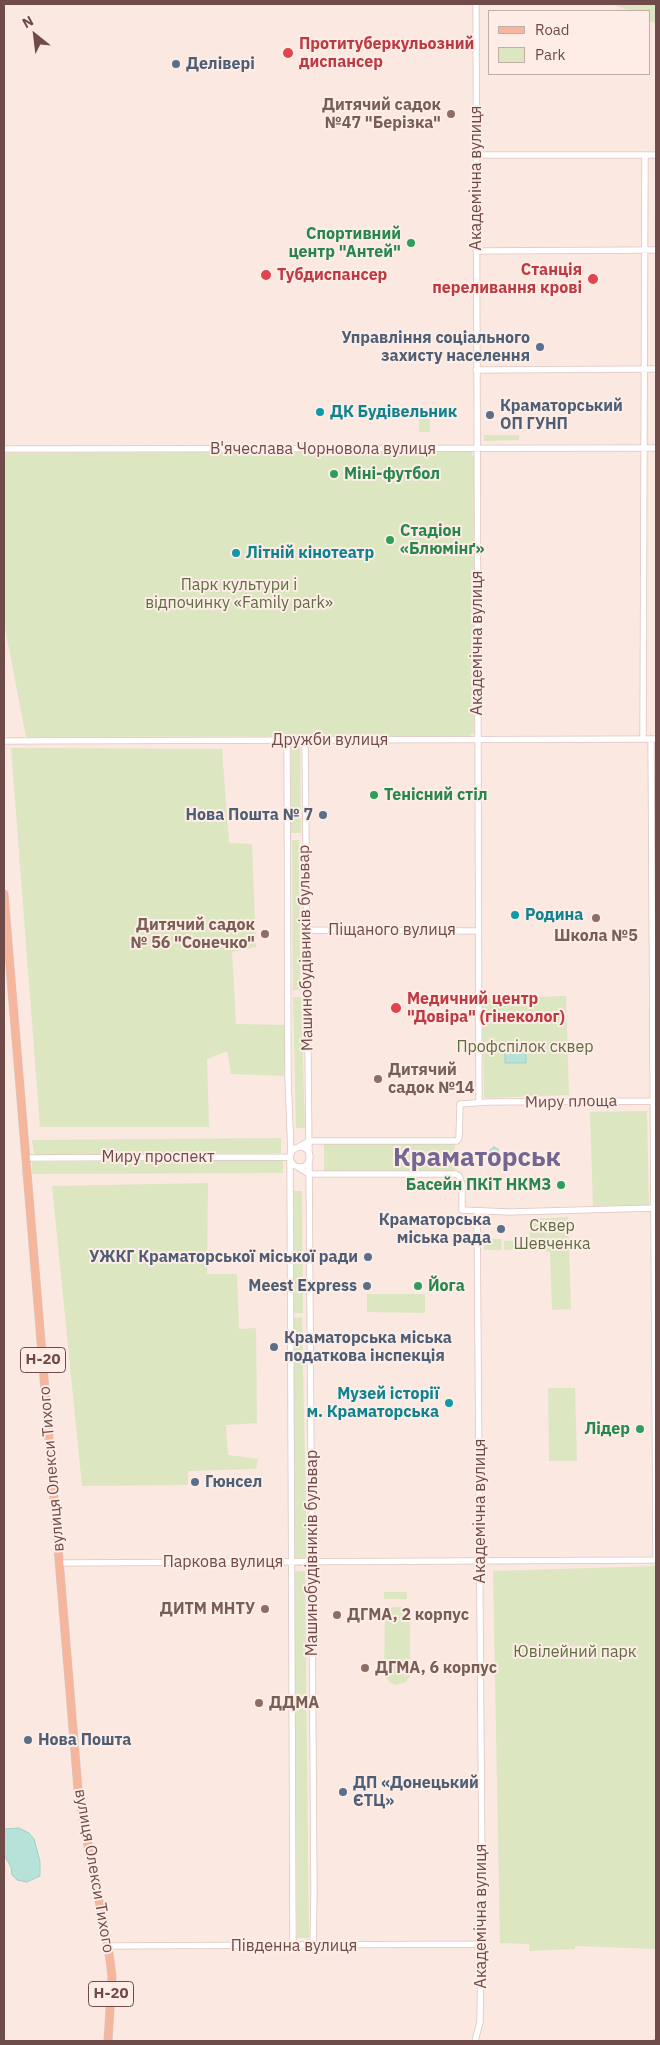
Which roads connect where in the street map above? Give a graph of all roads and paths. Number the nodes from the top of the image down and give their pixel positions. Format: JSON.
{"nodes":[{"id":1,"x":476,"y":4,"type":"edge"},
{"id":2,"x":476,"y":155,"type":"junction"},
{"id":3,"x":645,"y":155,"type":"junction"},
{"id":4,"x":656,"y":155,"type":"edge"},
{"id":5,"x":644,"y":250,"type":"junction"},
{"id":6,"x":656,"y":250,"type":"edge"},
{"id":7,"x":476,"y":251,"type":"junction"},
{"id":8,"x":643,"y":369,"type":"junction"},
{"id":9,"x":656,"y":369,"type":"edge"},
{"id":10,"x":476,"y":370,"type":"junction"},
{"id":11,"x":478,"y":448,"type":"junction"},
{"id":12,"x":643,"y":448,"type":"junction"},
{"id":13,"x":656,"y":448,"type":"edge"},
{"id":14,"x":4,"y":449,"type":"edge"},
{"id":15,"x":642,"y":738,"type":"junction"},
{"id":16,"x":654,"y":738,"type":"edge"},
{"id":17,"x":476,"y":739,"type":"junction"},
{"id":18,"x":287,"y":740,"type":"junction"},
{"id":19,"x":305,"y":740,"type":"junction"},
{"id":20,"x":4,"y":741,"type":"edge"},
{"id":21,"x":4,"y":894,"type":"edge"},
{"id":22,"x":306,"y":930,"type":"junction"},
{"id":23,"x":478,"y":930,"type":"junction"},
{"id":24,"x":653,"y":1101,"type":"junction"},
{"id":25,"x":479,"y":1102,"type":"junction"},
{"id":26,"x":489,"y":1102,"type":"joint"},
{"id":27,"x":310,"y":1141,"type":"junction"},
{"id":28,"x":292,"y":1157,"type":"junction"},
{"id":29,"x":655,"y":1157,"type":"edge"},
{"id":30,"x":26,"y":1158,"type":"junction"},
{"id":31,"x":309,"y":1158,"type":"junction"},
{"id":32,"x":310,"y":1174,"type":"junction"},
{"id":33,"x":654,"y":1208,"type":"junction"},
{"id":34,"x":477,"y":1211,"type":"junction"},
{"id":35,"x":480,"y":1560,"type":"junction"},
{"id":36,"x":656,"y":1560,"type":"edge"},
{"id":37,"x":291,"y":1562,"type":"junction"},
{"id":38,"x":312,"y":1562,"type":"junction"},
{"id":39,"x":60,"y":1563,"type":"junction"},
{"id":40,"x":481,"y":1944,"type":"junction"},
{"id":41,"x":108,"y":1946,"type":"junction"},
{"id":42,"x":313,"y":1946,"type":"junction"},
{"id":43,"x":293,"y":1947,"type":"junction"},
{"id":44,"x":108,"y":2041,"type":"edge"},
{"id":45,"x":475,"y":2041,"type":"edge"}],
"edges":[{"from":1,"to":2,"type":"street","name":"Академічна вулиця"},
{"from":2,"to":3,"type":"street"},
{"from":2,"to":7,"type":"street","name":"Академічна вулиця"},
{"from":3,"to":4,"type":"street"},
{"from":3,"to":5,"type":"street"},
{"from":5,"to":6,"type":"street"},
{"from":5,"to":7,"type":"street"},
{"from":5,"to":8,"type":"street"},
{"from":7,"to":10,"type":"street","name":"Академічна вулиця"},
{"from":8,"to":9,"type":"street"},
{"from":8,"to":10,"type":"street"},
{"from":8,"to":12,"type":"street"},
{"from":10,"to":11,"type":"street","name":"Академічна вулиця"},
{"from":11,"to":12,"type":"street","name":"В'ячеслава Чорновола вулиця"},
{"from":11,"to":14,"type":"street","name":"В'ячеслава Чорновола вулиця"},
{"from":11,"to":17,"type":"street","name":"Академічна вулиця"},
{"from":12,"to":13,"type":"street","name":"В'ячеслава Чорновола вулиця"},
{"from":12,"to":15,"type":"street"},
{"from":15,"to":16,"type":"street","name":"Дружби вулиця"},
{"from":15,"to":17,"type":"street","name":"Дружби вулиця"},
{"from":16,"to":24,"type":"street"},
{"from":17,"to":19,"type":"street","name":"Дружби вулиця"},
{"from":17,"to":23,"type":"street","name":"Академічна вулиця"},
{"from":18,"to":19,"type":"street","name":"Дружби вулиця"},
{"from":18,"to":20,"type":"street","name":"Дружби вулиця"},
{"from":18,"to":28,"type":"street","name":"Машинобудівників бульвар"},
{"from":19,"to":22,"type":"street","name":"Машинобудівників бульвар"},
{"from":21,"to":30,"type":"main road","name":"вулиця Олекси Тихого","number":"Н-20"},
{"from":22,"to":23,"type":"street","name":"Піщаного вулиця"},
{"from":22,"to":27,"type":"street","name":"Машинобудівників бульвар"},
{"from":23,"to":25,"type":"street","name":"Академічна вулиця"},
{"from":24,"to":26,"type":"street","name":"Миру площа"},
{"from":24,"to":29,"type":"street"},
{"from":25,"to":26,"type":"street","name":"Миру проспект"},
{"from":25,"to":27,"type":"street","name":"Миру проспект"},
{"from":27,"to":28,"type":"street","name":"Миру проспект"},
{"from":27,"to":31,"type":"street","name":"Машинобудівників бульвар"},
{"from":28,"to":30,"type":"street","name":"Миру проспект"},
{"from":28,"to":31,"type":"street"},
{"from":28,"to":31,"type":"street"},
{"from":28,"to":32,"type":"street","name":"Миру проспект"},
{"from":28,"to":37,"type":"street","name":"Машинобудівників бульвар"},
{"from":29,"to":33,"type":"street"},
{"from":30,"to":39,"type":"main road","name":"вулиця Олекси Тихого","number":"Н-20"},
{"from":31,"to":32,"type":"street","name":"Машинобудівників бульвар"},
{"from":32,"to":34,"type":"street","name":"Миру проспект"},
{"from":32,"to":38,"type":"street","name":"Машинобудівників бульвар"},
{"from":33,"to":34,"type":"street"},
{"from":33,"to":36,"type":"street"},
{"from":34,"to":35,"type":"street","name":"Академічна вулиця"},
{"from":35,"to":36,"type":"street","name":"Паркова вулиця"},
{"from":35,"to":38,"type":"street","name":"Паркова вулиця"},
{"from":35,"to":40,"type":"street","name":"Академічна вулиця"},
{"from":37,"to":38,"type":"street","name":"Паркова вулиця"},
{"from":37,"to":39,"type":"street","name":"Паркова вулиця"},
{"from":37,"to":43,"type":"street","name":"Машинобудівників бульвар"},
{"from":38,"to":42,"type":"street","name":"Машинобудівників бульвар"},
{"from":39,"to":41,"type":"main road","name":"вулиця Олекси Тихого","number":"Н-20"},
{"from":40,"to":42,"type":"street","name":"Південна вулиця"},
{"from":40,"to":45,"type":"street","name":"Академічна вулиця"},
{"from":41,"to":43,"type":"street","name":"Південна вулиця"},
{"from":41,"to":44,"type":"main road","name":"вулиця Олекси Тихого","number":"Н-20"},
{"from":42,"to":43,"type":"street","name":"Південна вулиця"}]}
